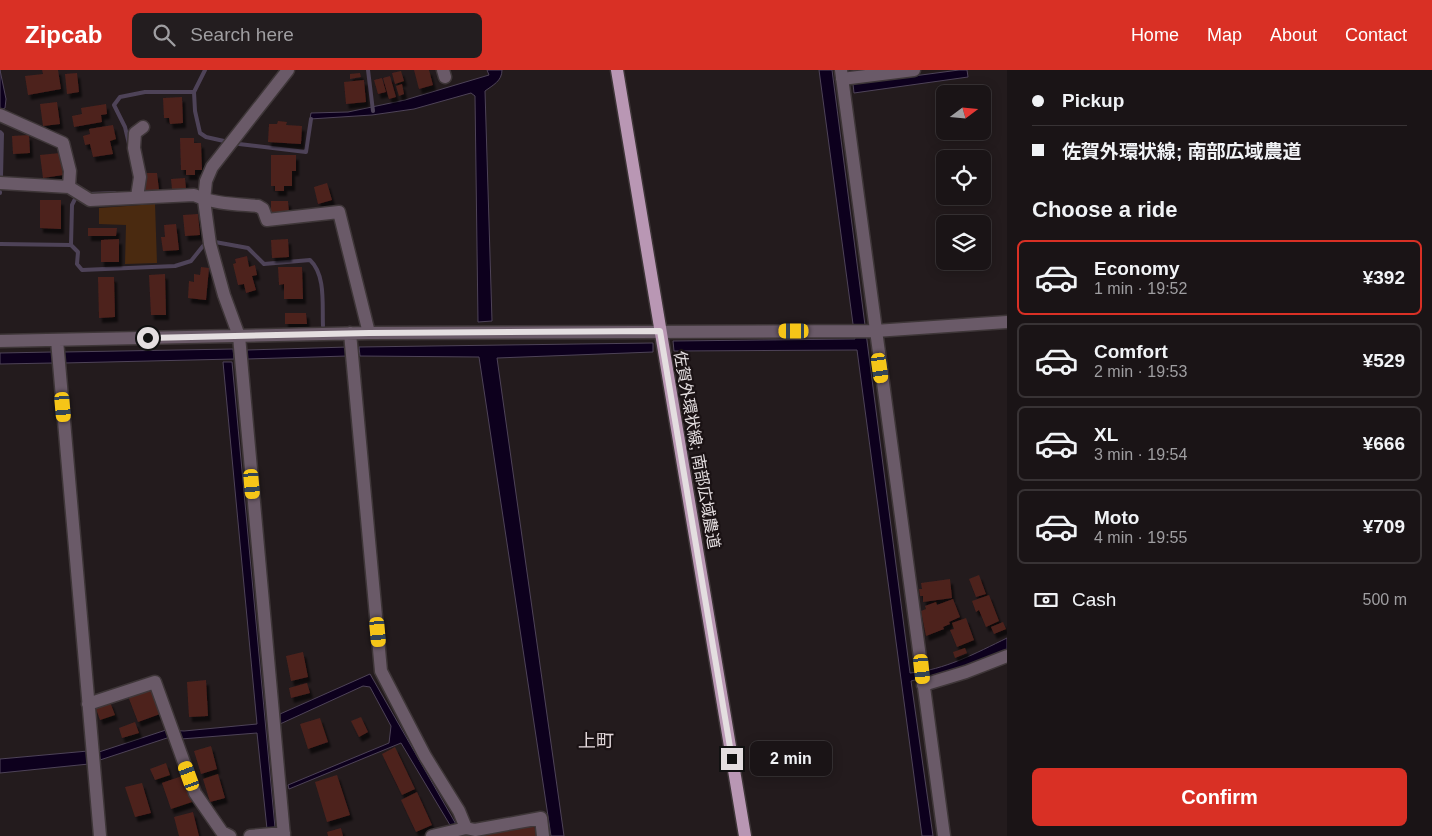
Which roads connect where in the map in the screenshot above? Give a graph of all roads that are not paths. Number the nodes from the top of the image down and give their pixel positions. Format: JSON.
{"nodes":[{"id":1,"x":288,"y":70,"type":"edge"},
{"id":2,"x":617,"y":70,"type":"edge"},
{"id":3,"x":914,"y":70,"type":"edge"},
{"id":4,"x":842,"y":74,"type":"edge"},
{"id":5,"x":0,"y":116,"type":"edge"},
{"id":6,"x":143,"y":127,"type":"dead end"},
{"id":7,"x":0,"y":183,"type":"edge"},
{"id":8,"x":68,"y":186,"type":"junction"},
{"id":9,"x":137,"y":197,"type":"junction"},
{"id":10,"x":204,"y":200,"type":"junction"},
{"id":11,"x":1007,"y":322,"type":"edge"},
{"id":12,"x":660,"y":331,"type":"junction"},
{"id":13,"x":872,"y":331,"type":"junction"},
{"id":14,"x":350,"y":333,"type":"junction"},
{"id":15,"x":369,"y":333,"type":"junction"},
{"id":16,"x":238,"y":336,"type":"junction"},
{"id":17,"x":57,"y":340,"type":"junction"},
{"id":18,"x":0,"y":341,"type":"edge"},
{"id":19,"x":1007,"y":656,"type":"edge"},
{"id":20,"x":923,"y":685,"type":"junction"},
{"id":21,"x":88,"y":704,"type":"junction"},
{"id":22,"x":466,"y":828,"type":"junction"},
{"id":23,"x":284,"y":835,"type":"edge"},
{"id":24,"x":100,"y":836,"type":"edge"},
{"id":25,"x":230,"y":836,"type":"edge"},
{"id":26,"x":250,"y":836,"type":"edge"},
{"id":27,"x":432,"y":836,"type":"edge"},
{"id":28,"x":543,"y":836,"type":"edge"},
{"id":29,"x":745,"y":836,"type":"edge"},
{"id":30,"x":944,"y":836,"type":"edge"}],
"edges":[{"from":1,"to":10,"type":"street"},
{"from":2,"to":12,"type":"main road","name":"佐賀外環状線; 南部広域農道"},
{"from":3,"to":4,"type":"street"},
{"from":4,"to":13,"type":"street"},
{"from":5,"to":8,"type":"street"},
{"from":6,"to":9,"type":"street"},
{"from":7,"to":8,"type":"street"},
{"from":8,"to":9,"type":"street"},
{"from":9,"to":10,"type":"street"},
{"from":10,"to":15,"type":"street"},
{"from":10,"to":16,"type":"street"},
{"from":11,"to":13,"type":"street"},
{"from":12,"to":13,"type":"street"},
{"from":12,"to":15,"type":"street"},
{"from":12,"to":29,"type":"main road","name":"佐賀外環状線; 南部広域農道"},
{"from":13,"to":20,"type":"street"},
{"from":14,"to":15,"type":"street"},
{"from":14,"to":16,"type":"street"},
{"from":14,"to":22,"type":"street"},
{"from":16,"to":17,"type":"street"},
{"from":16,"to":23,"type":"street"},
{"from":17,"to":18,"type":"street"},
{"from":17,"to":21,"type":"street"},
{"from":19,"to":20,"type":"street"},
{"from":20,"to":30,"type":"street"},
{"from":21,"to":24,"type":"street"},
{"from":21,"to":25,"type":"street"},
{"from":22,"to":27,"type":"street"},
{"from":22,"to":28,"type":"street"},
{"from":23,"to":26,"type":"street"}]}
